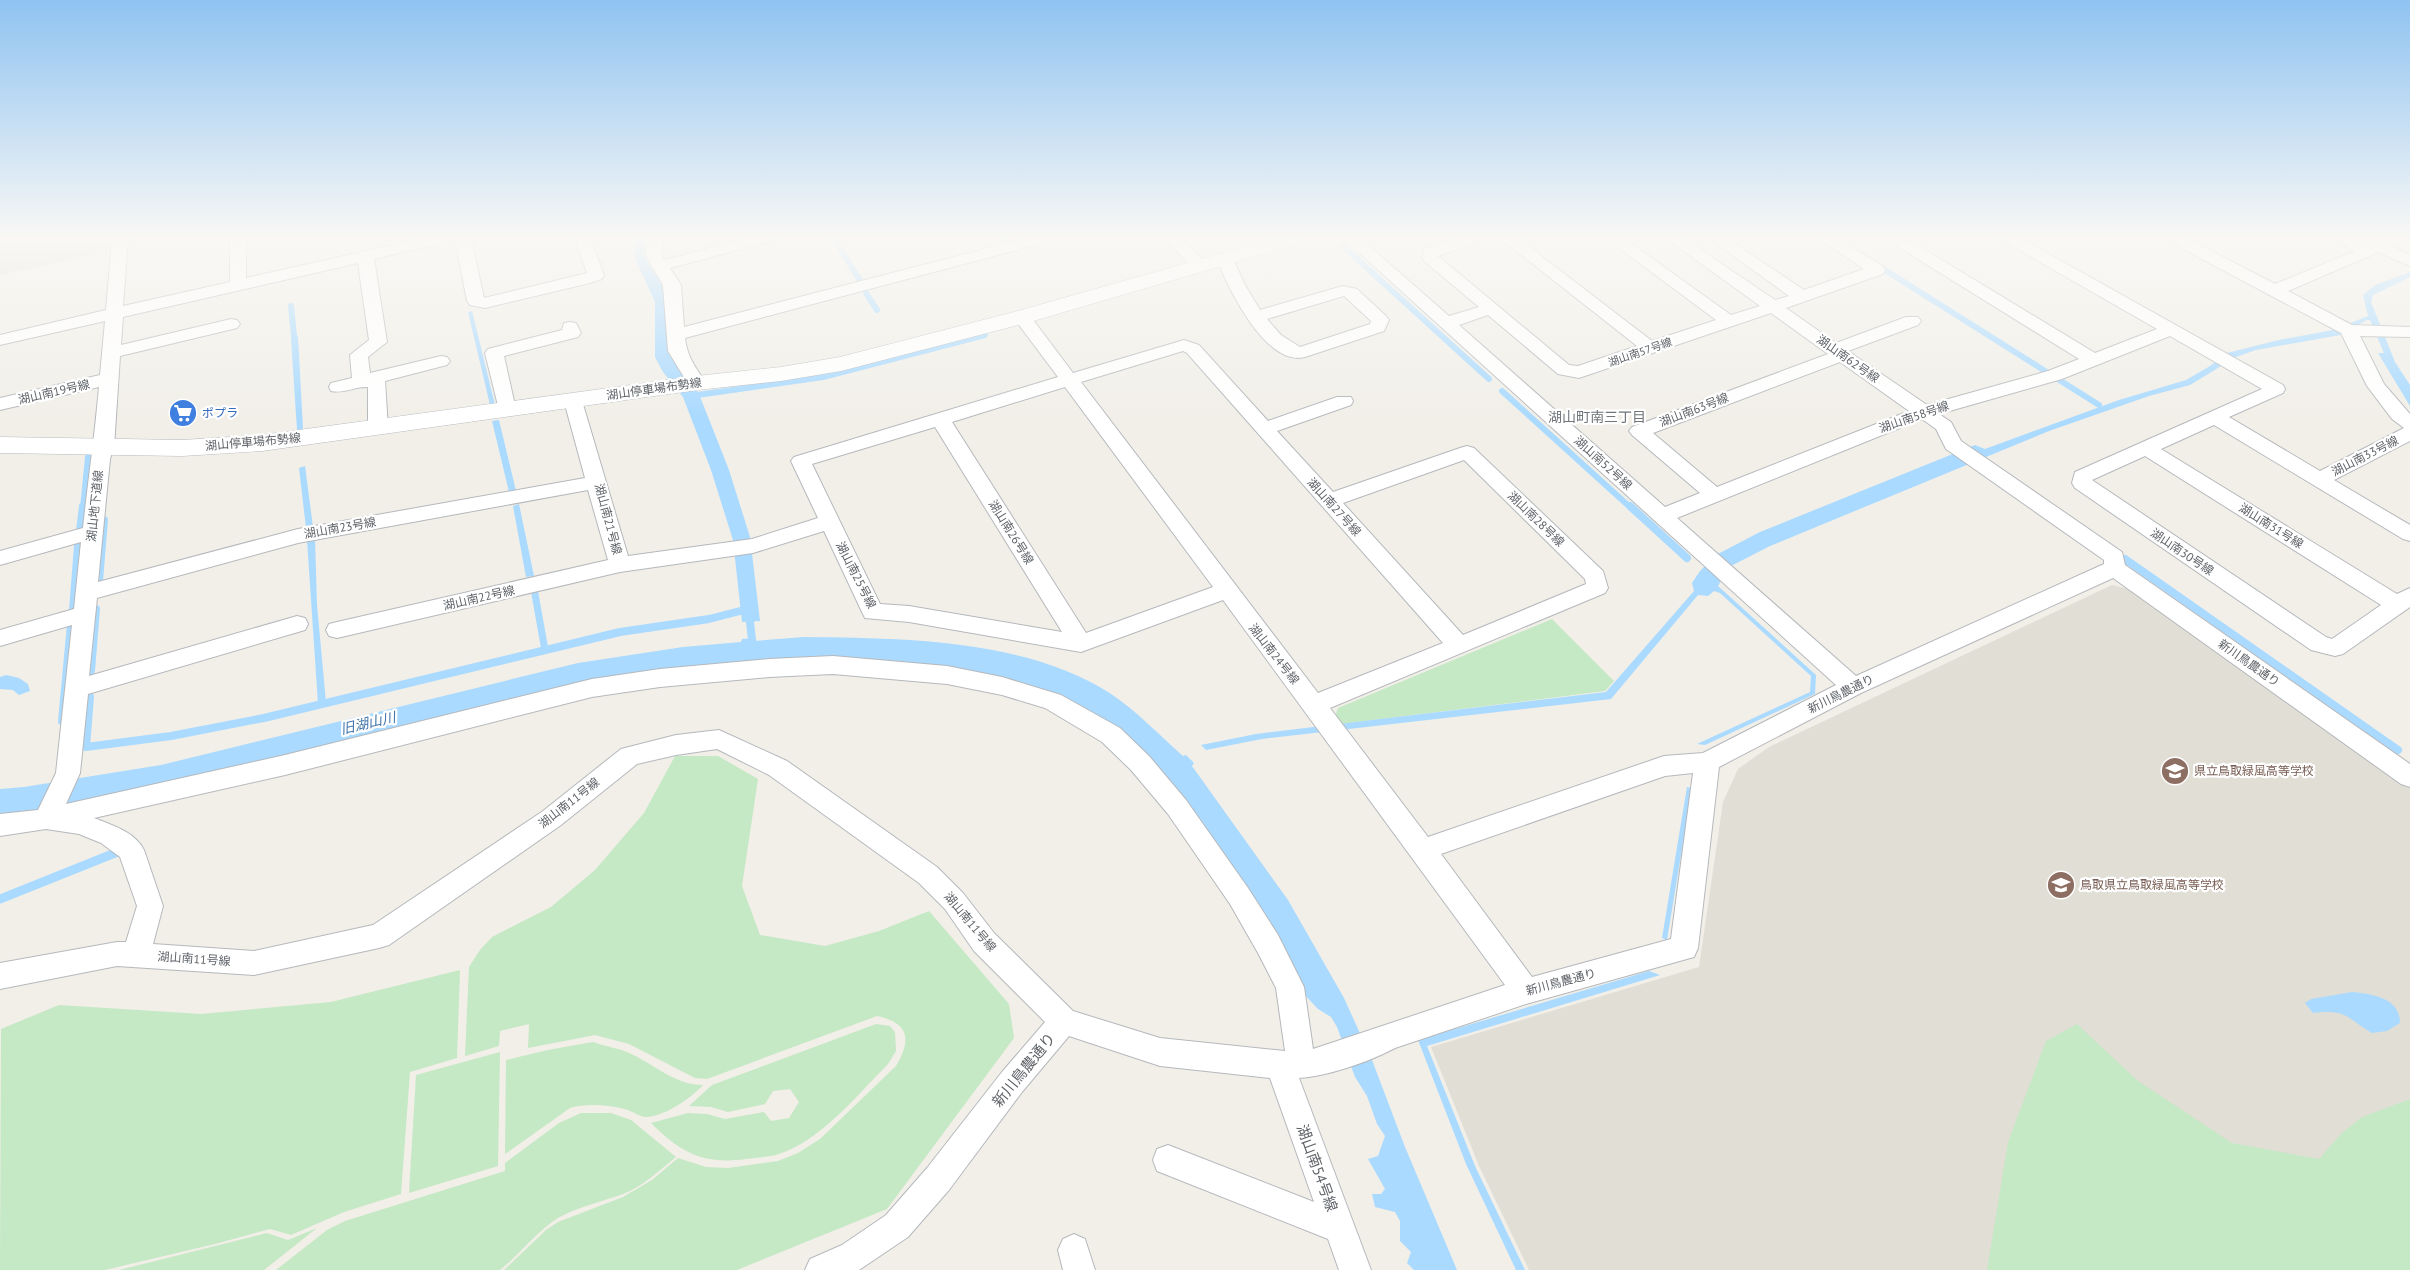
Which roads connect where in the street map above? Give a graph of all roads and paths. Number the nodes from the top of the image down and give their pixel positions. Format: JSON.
{"nodes":[{"id":1,"x":115,"y":298,"type":"edge"},
{"id":2,"x":179,"y":298,"type":"edge"},
{"id":3,"x":371,"y":298,"type":"edge"},
{"id":4,"x":475,"y":298,"type":"edge"},
{"id":5,"x":504,"y":298,"type":"edge"},
{"id":6,"x":674,"y":298,"type":"edge"},
{"id":7,"x":805,"y":298,"type":"edge"},
{"id":8,"x":1086,"y":298,"type":"edge"},
{"id":9,"x":1244,"y":298,"type":"edge"},
{"id":10,"x":1319,"y":298,"type":"edge"},
{"id":11,"x":1357,"y":298,"type":"edge"},
{"id":12,"x":1418,"y":298,"type":"edge"},
{"id":13,"x":1478,"y":298,"type":"edge"},
{"id":14,"x":1586,"y":298,"type":"edge"},
{"id":15,"x":1697,"y":298,"type":"edge"},
{"id":16,"x":1760,"y":298,"type":"edge"},
{"id":17,"x":1798,"y":298,"type":"edge"},
{"id":18,"x":1992,"y":298,"type":"edge"},
{"id":19,"x":2115,"y":298,"type":"edge"},
{"id":20,"x":2288,"y":298,"type":"edge"},
{"id":21,"x":1773,"y":307,"type":"junction"},
{"id":22,"x":1490,"y":309,"type":"junction"},
{"id":23,"x":114,"y":314,"type":"junction"},
{"id":24,"x":1022,"y":317,"type":"junction"},
{"id":25,"x":1256,"y":317,"type":"junction"},
{"id":26,"x":1729,"y":321,"type":"junction"},
{"id":27,"x":1912,"y":321,"type":"dead end"},
{"id":28,"x":1446,"y":323,"type":"junction"},
{"id":29,"x":231,"y":324,"type":"dead end"},
{"id":30,"x":570,"y":326,"type":"dead end"},
{"id":31,"x":2170,"y":330,"type":"junction"},
{"id":32,"x":2348,"y":330,"type":"junction"},
{"id":33,"x":2410,"y":332,"type":"edge"},
{"id":34,"x":678,"y":334,"type":"junction"},
{"id":35,"x":0,"y":340,"type":"edge"},
{"id":36,"x":1650,"y":348,"type":"junction"},
{"id":37,"x":112,"y":352,"type":"junction"},
{"id":38,"x":1838,"y":352,"type":"junction"},
{"id":39,"x":2093,"y":360,"type":"junction"},
{"id":40,"x":441,"y":361,"type":"dead end"},
{"id":41,"x":109,"y":379,"type":"junction"},
{"id":42,"x":1068,"y":380,"type":"junction"},
{"id":43,"x":362,"y":381,"type":"junction"},
{"id":44,"x":697,"y":383,"type":"junction"},
{"id":45,"x":338,"y":387,"type":"dead end"},
{"id":46,"x":574,"y":401,"type":"junction"},
{"id":47,"x":1344,"y":401,"type":"dead end"},
{"id":48,"x":0,"y":404,"type":"edge"},
{"id":49,"x":507,"y":410,"type":"junction"},
{"id":50,"x":1923,"y":412,"type":"junction"},
{"id":51,"x":2213,"y":416,"type":"junction"},
{"id":52,"x":940,"y":420,"type":"junction"},
{"id":53,"x":2410,"y":424,"type":"edge"},
{"id":54,"x":378,"y":428,"type":"junction"},
{"id":55,"x":1264,"y":429,"type":"junction"},
{"id":56,"x":2410,"y":433,"type":"edge"},
{"id":57,"x":0,"y":445,"type":"edge"},
{"id":58,"x":104,"y":446,"type":"junction"},
{"id":59,"x":2144,"y":447,"type":"junction"},
{"id":60,"x":2320,"y":479,"type":"junction"},
{"id":61,"x":598,"y":482,"type":"junction"},
{"id":62,"x":1714,"y":495,"type":"junction"},
{"id":63,"x":1328,"y":501,"type":"junction"},
{"id":64,"x":1662,"y":516,"type":"junction"},
{"id":65,"x":829,"y":522,"type":"junction"},
{"id":66,"x":93,"y":532,"type":"junction"},
{"id":67,"x":2410,"y":534,"type":"edge"},
{"id":68,"x":0,"y":558,"type":"edge"},
{"id":69,"x":620,"y":565,"type":"junction"},
{"id":70,"x":2114,"y":568,"type":"junction"},
{"id":71,"x":1226,"y":591,"type":"junction"},
{"id":72,"x":2404,"y":600,"type":"edge"},
{"id":73,"x":85,"y":604,"type":"junction"},
{"id":74,"x":297,"y":624,"type":"dead end"},
{"id":75,"x":337,"y":630,"type":"dead end"},
{"id":76,"x":0,"y":638,"type":"edge"},
{"id":77,"x":1081,"y":644,"type":"junction"},
{"id":78,"x":1459,"y":646,"type":"junction"},
{"id":79,"x":1853,"y":687,"type":"junction"},
{"id":80,"x":77,"y":688,"type":"junction"},
{"id":81,"x":1314,"y":705,"type":"junction"},
{"id":82,"x":1707,"y":762,"type":"junction"},
{"id":83,"x":2410,"y":777,"type":"edge"},
{"id":84,"x":48,"y":814,"type":"junction"},
{"id":85,"x":0,"y":825,"type":"edge"},
{"id":86,"x":1423,"y":850,"type":"junction"},
{"id":87,"x":136,"y":954,"type":"junction"},
{"id":88,"x":0,"y":976,"type":"edge"},
{"id":89,"x":1526,"y":991,"type":"junction"},
{"id":90,"x":1064,"y":1021,"type":"junction"},
{"id":91,"x":1299,"y":1064,"type":"junction"},
{"id":92,"x":1168,"y":1160,"type":"dead end"},
{"id":93,"x":1338,"y":1227,"type":"junction"},
{"id":94,"x":821,"y":1270,"type":"edge"},
{"id":95,"x":1355,"y":1270,"type":"edge"}],
"edges":[{"from":1,"to":23,"type":"street","name":"湖山地下道線"},
{"from":2,"to":23,"type":"street"},
{"from":3,"to":43,"type":"street"},
{"from":4,"to":5,"type":"street"},
{"from":6,"to":34,"type":"street"},
{"from":7,"to":34,"type":"street"},
{"from":8,"to":24,"type":"main road","name":"湖山停車場布勢線"},
{"from":9,"to":25,"type":"street"},
{"from":10,"to":25,"type":"street"},
{"from":11,"to":25,"type":"street"},
{"from":12,"to":28,"type":"street","name":"湖山南52号線"},
{"from":13,"to":22,"type":"street","name":"湖山南57号線"},
{"from":14,"to":36,"type":"street"},
{"from":15,"to":26,"type":"street"},
{"from":16,"to":21,"type":"street","name":"湖山南62号線"},
{"from":17,"to":21,"type":"street"},
{"from":18,"to":39,"type":"street"},
{"from":19,"to":31,"type":"street","name":"湖山南30号線"},
{"from":20,"to":32,"type":"street"},
{"from":21,"to":26,"type":"street","name":"湖山南57号線"},
{"from":21,"to":38,"type":"street","name":"湖山南62号線"},
{"from":22,"to":28,"type":"street"},
{"from":22,"to":36,"type":"street","name":"湖山南57号線"},
{"from":23,"to":35,"type":"street"},
{"from":23,"to":37,"type":"street","name":"湖山地下道線"},
{"from":24,"to":42,"type":"street","name":"湖山南24号線"},
{"from":24,"to":44,"type":"main road","name":"湖山停車場布勢線"},
{"from":26,"to":36,"type":"street","name":"湖山南57号線"},
{"from":27,"to":38,"type":"street"},
{"from":28,"to":64,"type":"street","name":"湖山南52号線"},
{"from":29,"to":37,"type":"street"},
{"from":30,"to":49,"type":"street"},
{"from":31,"to":39,"type":"street","name":"湖山南58号線"},
{"from":31,"to":51,"type":"street","name":"湖山南30号線"},
{"from":32,"to":33,"type":"street"},
{"from":32,"to":53,"type":"street"},
{"from":34,"to":44,"type":"street"},
{"from":37,"to":41,"type":"street","name":"湖山地下道線"},
{"from":38,"to":50,"type":"street","name":"湖山南62号線"},
{"from":38,"to":62,"type":"street","name":"湖山南63号線"},
{"from":39,"to":50,"type":"street","name":"湖山南58号線"},
{"from":40,"to":43,"type":"street"},
{"from":41,"to":48,"type":"street","name":"湖山南19号線"},
{"from":41,"to":58,"type":"street","name":"湖山地下道線"},
{"from":42,"to":52,"type":"street","name":"湖山南25号線"},
{"from":42,"to":55,"type":"street","name":"湖山南27号線"},
{"from":42,"to":71,"type":"street","name":"湖山南24号線"},
{"from":43,"to":45,"type":"street"},
{"from":43,"to":54,"type":"street"},
{"from":44,"to":46,"type":"main road","name":"湖山停車場布勢線"},
{"from":46,"to":49,"type":"main road","name":"湖山停車場布勢線"},
{"from":46,"to":61,"type":"street","name":"湖山南21号線"},
{"from":47,"to":55,"type":"street"},
{"from":49,"to":54,"type":"main road","name":"湖山停車場布勢線"},
{"from":50,"to":62,"type":"street","name":"湖山南58号線"},
{"from":50,"to":70,"type":"street","name":"湖山南62号線"},
{"from":51,"to":59,"type":"street","name":"湖山南30号線"},
{"from":51,"to":60,"type":"street"},
{"from":52,"to":65,"type":"street","name":"湖山南25号線"},
{"from":52,"to":77,"type":"street","name":"湖山南26号線"},
{"from":54,"to":58,"type":"main road","name":"湖山停車場布勢線"},
{"from":55,"to":63,"type":"street","name":"湖山南27号線"},
{"from":56,"to":60,"type":"street","name":"湖山南33号線"},
{"from":57,"to":58,"type":"main road","name":"湖山停車場布勢線"},
{"from":58,"to":66,"type":"street","name":"湖山地下道線"},
{"from":59,"to":72,"type":"street","name":"湖山南31号線"},
{"from":59,"to":72,"type":"street","name":"湖山南30号線"},
{"from":60,"to":67,"type":"street"},
{"from":61,"to":69,"type":"street","name":"湖山南21号線"},
{"from":61,"to":73,"type":"street","name":"湖山南23号線"},
{"from":62,"to":64,"type":"street","name":"湖山南58号線"},
{"from":63,"to":78,"type":"street","name":"湖山南27号線"},
{"from":63,"to":78,"type":"street","name":"湖山南28号線"},
{"from":64,"to":79,"type":"street","name":"湖山南52号線"},
{"from":65,"to":69,"type":"street","name":"湖山南21号線"},
{"from":65,"to":77,"type":"street","name":"湖山南25号線"},
{"from":66,"to":68,"type":"street"},
{"from":66,"to":73,"type":"street","name":"湖山地下道線"},
{"from":69,"to":75,"type":"street","name":"湖山南22号線"},
{"from":70,"to":79,"type":"street","name":"新川鳥農通り"},
{"from":70,"to":83,"type":"street","name":"新川鳥農通り"},
{"from":71,"to":77,"type":"street","name":"湖山南25号線"},
{"from":71,"to":81,"type":"street","name":"湖山南24号線"},
{"from":73,"to":76,"type":"street","name":"湖山南23号線"},
{"from":73,"to":80,"type":"street","name":"湖山地下道線"},
{"from":74,"to":80,"type":"street"},
{"from":78,"to":81,"type":"street"},
{"from":79,"to":82,"type":"street","name":"新川鳥農通り"},
{"from":80,"to":84,"type":"street","name":"湖山地下道線"},
{"from":81,"to":86,"type":"street","name":"湖山南24号線"},
{"from":82,"to":86,"type":"street"},
{"from":82,"to":89,"type":"street","name":"新川鳥農通り"},
{"from":84,"to":85,"type":"street"},
{"from":84,"to":87,"type":"street"},
{"from":84,"to":91,"type":"street","name":"湖山南54号線"},
{"from":86,"to":89,"type":"street","name":"湖山南24号線"},
{"from":87,"to":88,"type":"street","name":"湖山南11号線"},
{"from":87,"to":90,"type":"street","name":"湖山南11号線"},
{"from":89,"to":91,"type":"street","name":"新川鳥農通り"},
{"from":90,"to":91,"type":"street","name":"新川鳥農通り"},
{"from":90,"to":94,"type":"street","name":"新川鳥農通り"},
{"from":91,"to":93,"type":"street","name":"湖山南54号線"},
{"from":92,"to":93,"type":"street"},
{"from":93,"to":95,"type":"street","name":"湖山南54号線"}]}
